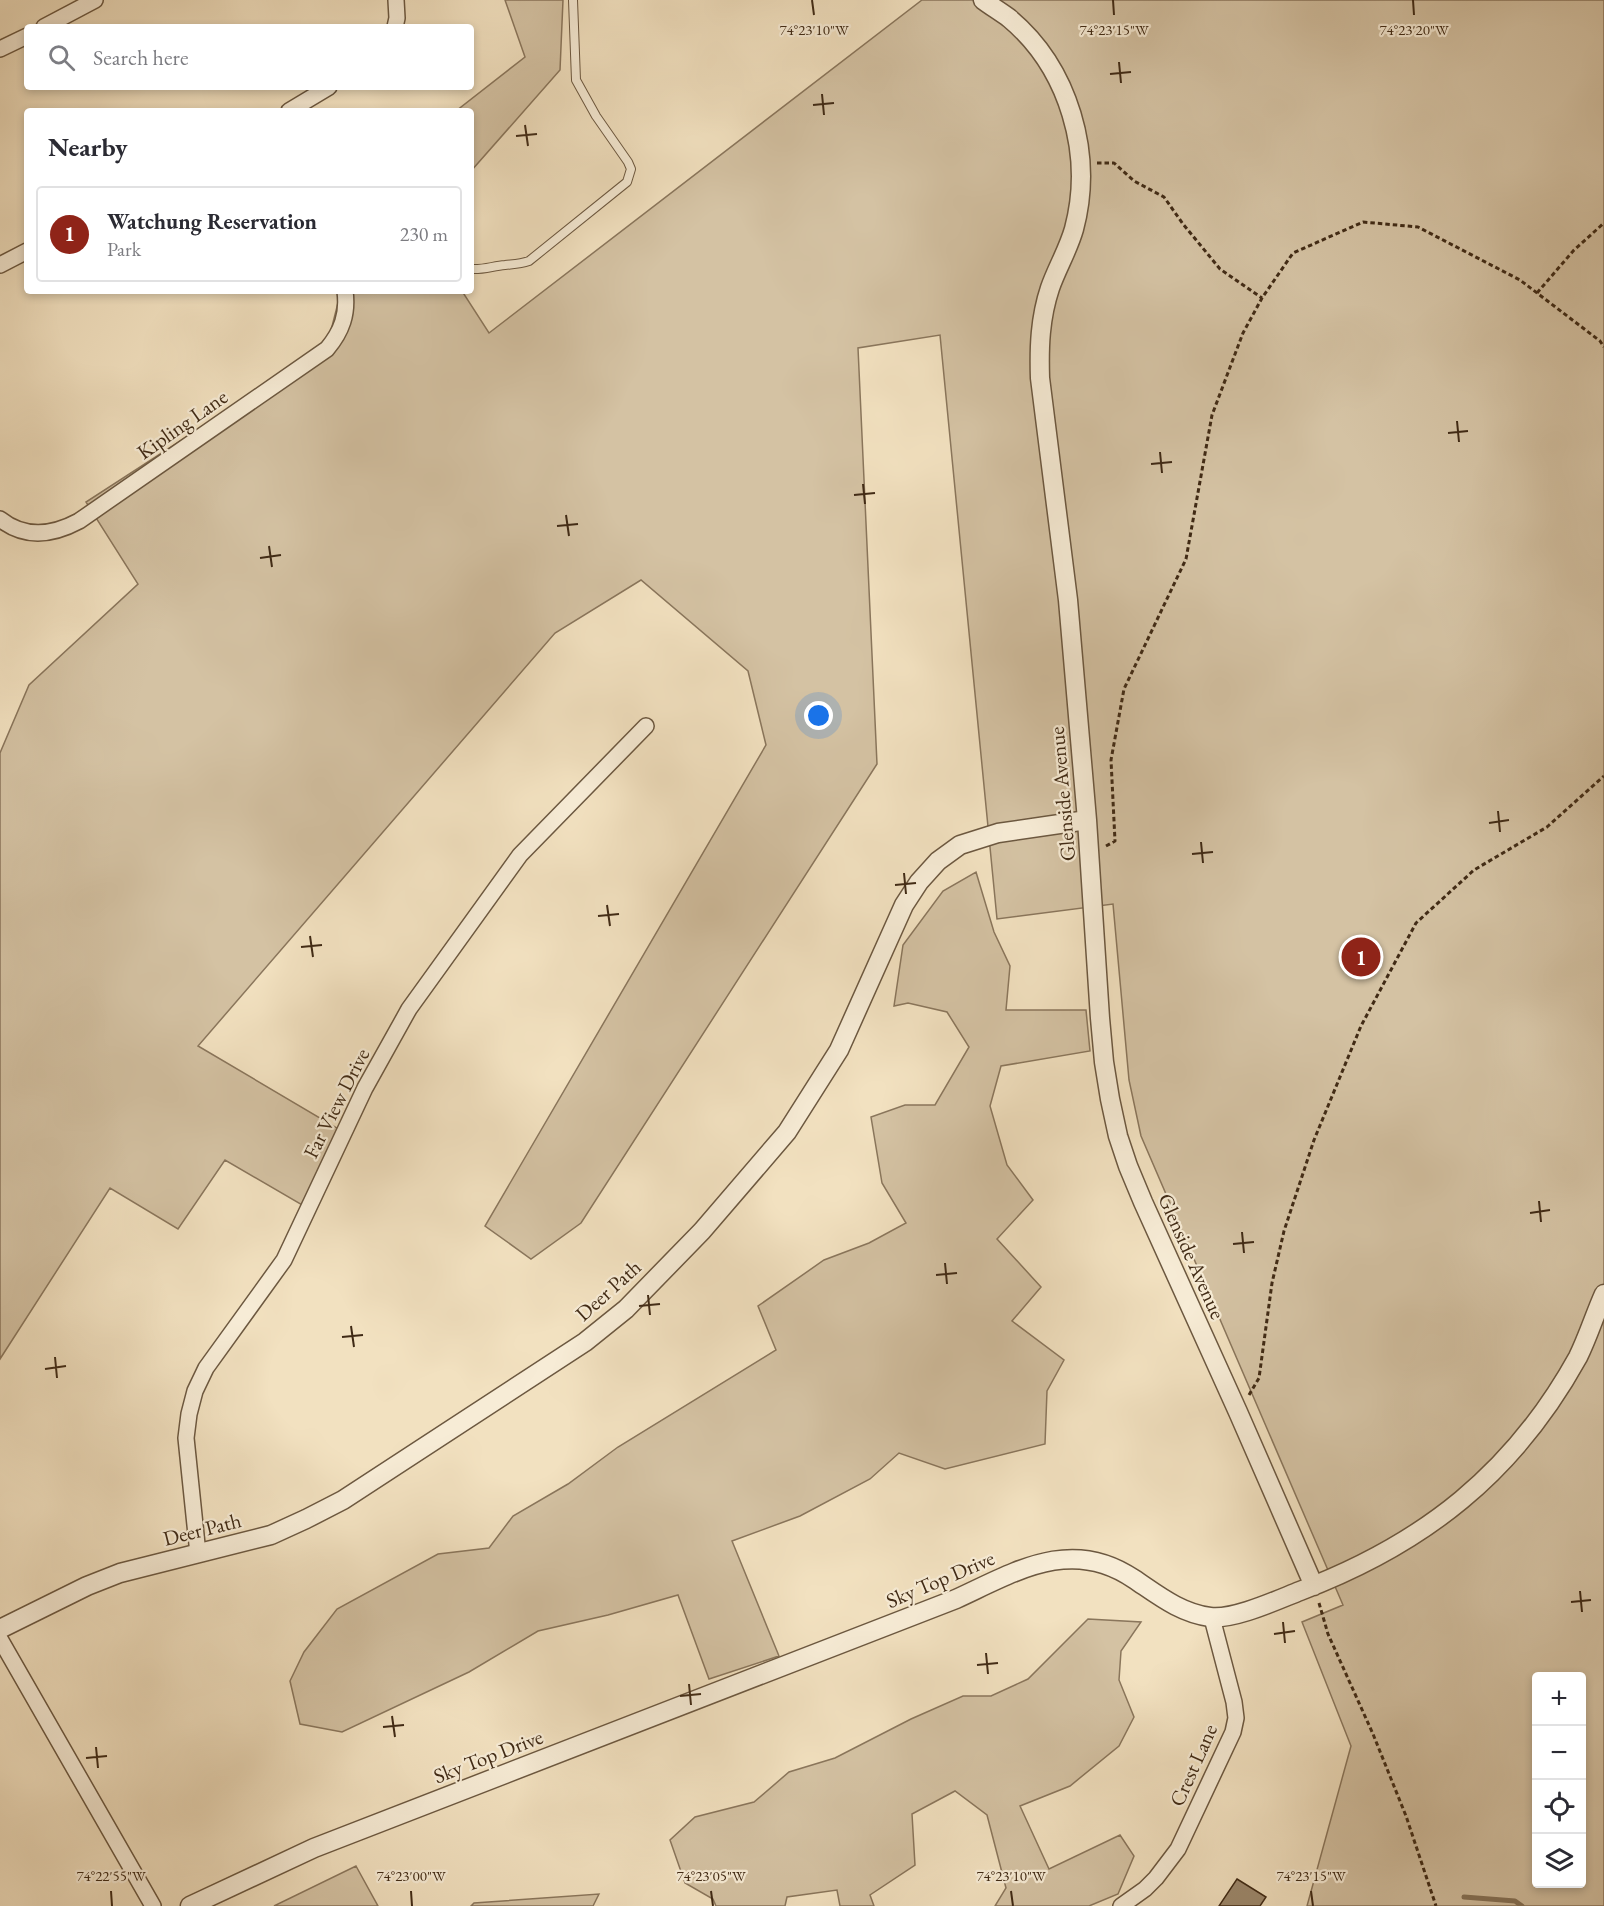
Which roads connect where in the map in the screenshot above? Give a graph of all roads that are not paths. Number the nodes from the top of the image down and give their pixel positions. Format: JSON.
{"nodes":[{"id":1,"x":95,"y":0,"type":"edge"},
{"id":2,"x":396,"y":0,"type":"edge"},
{"id":3,"x":573,"y":0,"type":"edge"},
{"id":4,"x":983,"y":0,"type":"edge"},
{"id":5,"x":50,"y":24,"type":"edge"},
{"id":6,"x":396,"y":24,"type":"edge"},
{"id":7,"x":24,"y":38,"type":"edge"},
{"id":8,"x":0,"y":50,"type":"edge"},
{"id":9,"x":324,"y":90,"type":"edge"},
{"id":10,"x":294,"y":108,"type":"edge"},
{"id":11,"x":24,"y":253,"type":"edge"},
{"id":12,"x":0,"y":265,"type":"edge"},
{"id":13,"x":474,"y":269,"type":"edge"},
{"id":14,"x":345,"y":294,"type":"edge"},
{"id":15,"x":0,"y":519,"type":"edge"},
{"id":16,"x":646,"y":726,"type":"dead end"},
{"id":17,"x":1087,"y":820,"type":"junction"},
{"id":18,"x":1604,"y":1294,"type":"edge"},
{"id":19,"x":198,"y":1554,"type":"junction"},
{"id":20,"x":1314,"y":1586,"type":"junction"},
{"id":21,"x":1212,"y":1618,"type":"junction"},
{"id":22,"x":0,"y":1629,"type":"edge"},
{"id":23,"x":0,"y":1639,"type":"edge"},
{"id":24,"x":153,"y":1906,"type":"edge"},
{"id":25,"x":190,"y":1906,"type":"edge"},
{"id":26,"x":1121,"y":1906,"type":"edge"}],
"edges":[{"from":1,"to":5,"type":"street"},
{"from":2,"to":6,"type":"street"},
{"from":3,"to":13,"type":"lane"},
{"from":4,"to":17,"type":"street","name":"Glenside Avenue"},
{"from":7,"to":8,"type":"street"},
{"from":9,"to":10,"type":"street"},
{"from":11,"to":12,"type":"street"},
{"from":14,"to":15,"type":"street","name":"Kipling Lane"},
{"from":16,"to":19,"type":"street","name":"Far View Drive"},
{"from":17,"to":19,"type":"street","name":"Deer Path"},
{"from":17,"to":20,"type":"street","name":"Glenside Avenue"},
{"from":18,"to":20,"type":"street","name":"Sky Top Drive"},
{"from":19,"to":22,"type":"street","name":"Deer Path"},
{"from":20,"to":21,"type":"street","name":"Sky Top Drive"},
{"from":21,"to":25,"type":"street","name":"Sky Top Drive"},
{"from":21,"to":26,"type":"street","name":"Crest Lane"},
{"from":23,"to":24,"type":"street"}]}
